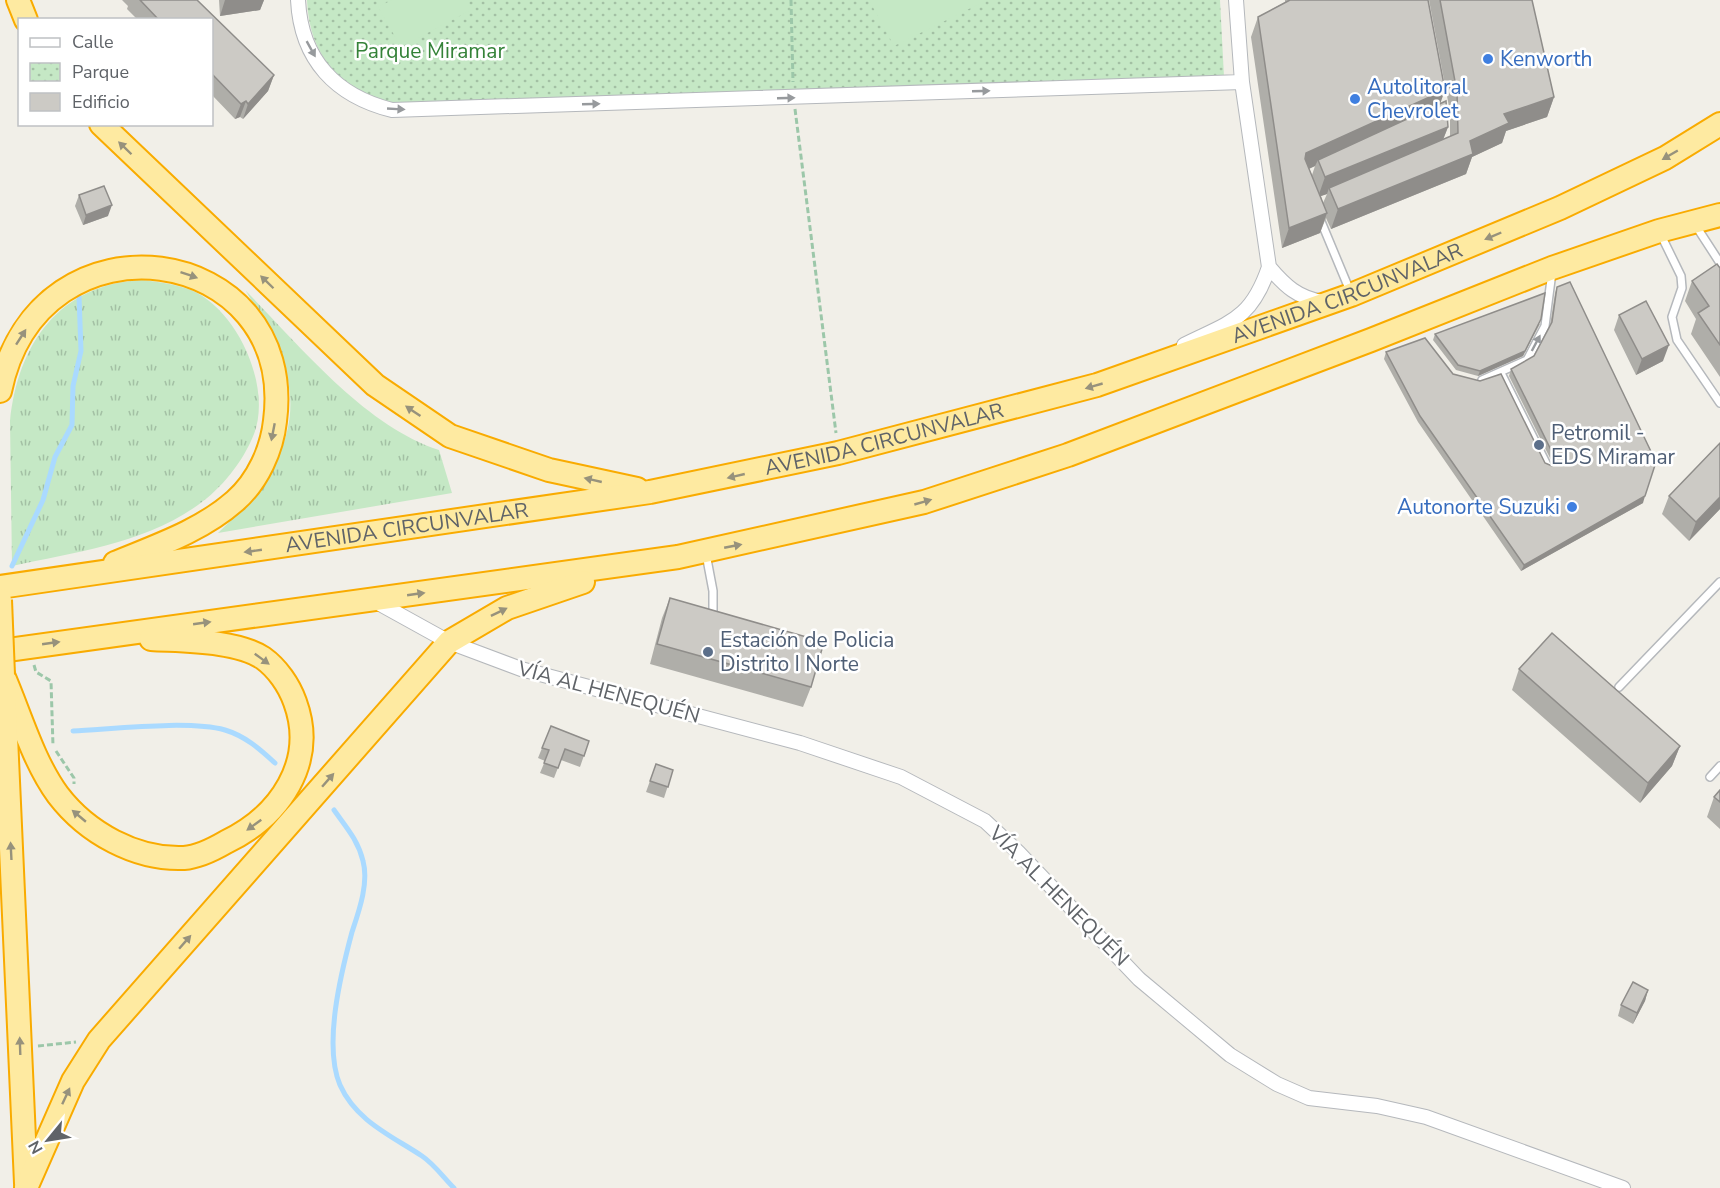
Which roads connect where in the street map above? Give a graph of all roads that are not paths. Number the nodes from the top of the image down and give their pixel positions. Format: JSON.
{"nodes":[{"id":1,"x":18,"y":0,"type":"edge"},
{"id":2,"x":298,"y":0,"type":"edge"},
{"id":3,"x":1236,"y":0,"type":"edge"},
{"id":4,"x":26,"y":18,"type":"edge"},
{"id":5,"x":1242,"y":82,"type":"junction"},
{"id":6,"x":1720,"y":124,"type":"edge"},
{"id":7,"x":103,"y":126,"type":"edge"},
{"id":8,"x":1318,"y":214,"type":"edge"},
{"id":9,"x":1720,"y":215,"type":"edge"},
{"id":10,"x":1693,"y":222,"type":"junction"},
{"id":11,"x":1659,"y":231,"type":"junction"},
{"id":12,"x":1720,"y":263,"type":"edge"},
{"id":13,"x":1269,"y":267,"type":"junction"},
{"id":14,"x":1552,"y":268,"type":"junction"},
{"id":15,"x":1341,"y":299,"type":"junction"},
{"id":16,"x":1501,"y":373,"type":"junction"},
{"id":17,"x":1126,"y":376,"type":"junction"},
{"id":18,"x":1470,"y":380,"type":"edge"},
{"id":19,"x":0,"y":391,"type":"edge"},
{"id":20,"x":1720,"y":403,"type":"edge"},
{"id":21,"x":1548,"y":467,"type":"edge"},
{"id":22,"x":650,"y":492,"type":"junction"},
{"id":23,"x":706,"y":552,"type":"junction"},
{"id":24,"x":678,"y":557,"type":"junction"},
{"id":25,"x":83,"y":576,"type":"junction"},
{"id":26,"x":1720,"y":582,"type":"edge"},
{"id":27,"x":0,"y":587,"type":"edge"},
{"id":28,"x":0,"y":600,"type":"edge"},
{"id":29,"x":372,"y":600,"type":"junction"},
{"id":30,"x":712,"y":622,"type":"edge"},
{"id":31,"x":102,"y":636,"type":"junction"},
{"id":32,"x":449,"y":642,"type":"junction"},
{"id":33,"x":0,"y":651,"type":"edge"},
{"id":34,"x":3,"y":675,"type":"junction"},
{"id":35,"x":1619,"y":687,"type":"dead end"},
{"id":36,"x":1720,"y":766,"type":"edge"},
{"id":37,"x":1710,"y":777,"type":"dead end"},
{"id":38,"x":26,"y":1188,"type":"edge"},
{"id":39,"x":1623,"y":1188,"type":"edge"}],
"edges":[{"from":1,"to":4,"type":"highway"},
{"from":2,"to":5,"type":"street","one_way":true},
{"from":3,"to":5,"type":"street"},
{"from":5,"to":13,"type":"street"},
{"from":6,"to":15,"type":"highway","name":"AVENIDA CIRCUNVALAR","one_way":true},
{"from":22,"to":7,"type":"highway","one_way":true},
{"from":8,"to":15,"type":"lane"},
{"from":9,"to":10,"type":"highway"},
{"from":10,"to":11,"type":"highway"},
{"from":10,"to":12,"type":"lane"},
{"from":11,"to":14,"type":"highway"},
{"from":11,"to":20,"type":"lane"},
{"from":13,"to":15,"type":"street"},
{"from":13,"to":17,"type":"street"},
{"from":16,"to":14,"type":"lane","one_way":true},
{"from":23,"to":14,"type":"highway","one_way":true},
{"from":15,"to":17,"type":"highway","name":"AVENIDA CIRCUNVALAR"},
{"from":16,"to":18,"type":"lane"},
{"from":16,"to":21,"type":"lane"},
{"from":17,"to":22,"type":"highway","name":"AVENIDA CIRCUNVALAR","one_way":true},
{"from":19,"to":25,"type":"highway","one_way":true},
{"from":22,"to":25,"type":"highway","name":"AVENIDA CIRCUNVALAR","one_way":true},
{"from":23,"to":24,"type":"highway"},
{"from":23,"to":30,"type":"lane"},
{"from":29,"to":24,"type":"highway","one_way":true},
{"from":32,"to":24,"type":"highway","one_way":true},
{"from":25,"to":27,"type":"highway","name":"AVENIDA CIRCUNVALAR"},
{"from":26,"to":35,"type":"lane"},
{"from":28,"to":34,"type":"highway","bridge":true},
{"from":31,"to":29,"type":"highway","one_way":true},
{"from":29,"to":32,"type":"street","name":"VÍA AL HENEQUÉN"},
{"from":33,"to":31,"type":"highway","one_way":true},
{"from":31,"to":34,"type":"highway","one_way":true},
{"from":38,"to":32,"type":"highway","one_way":true},
{"from":32,"to":39,"type":"street","name":"VÍA AL HENEQUÉN"},
{"from":38,"to":34,"type":"highway","one_way":true},
{"from":36,"to":37,"type":"lane"}]}
